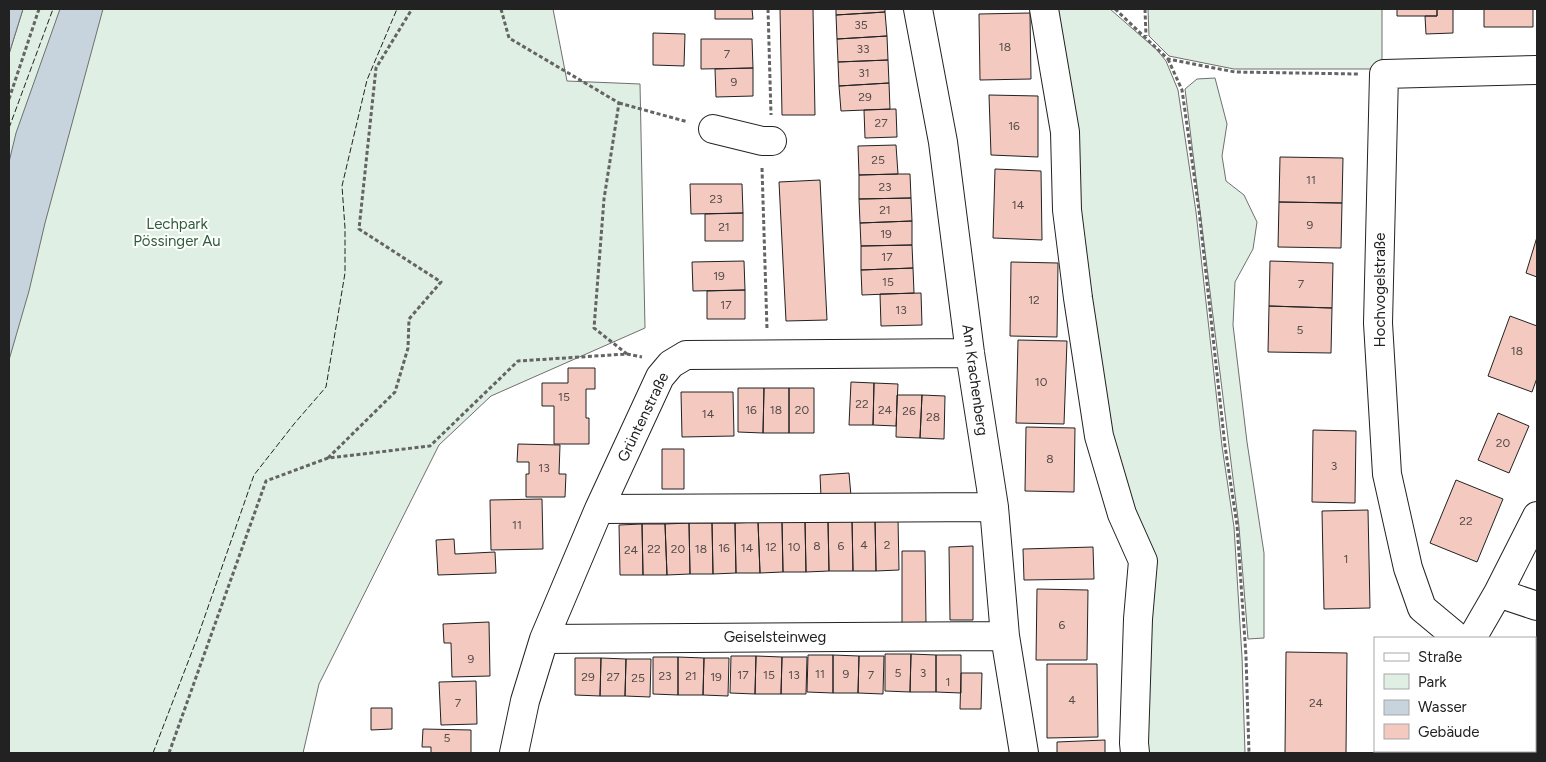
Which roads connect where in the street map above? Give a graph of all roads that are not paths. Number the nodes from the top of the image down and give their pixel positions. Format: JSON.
{"nodes":[{"id":1,"x":918,"y":9,"type":"edge"},
{"id":2,"x":1044,"y":9,"type":"edge"},
{"id":3,"x":1537,"y":70,"type":"edge"},
{"id":4,"x":713,"y":129,"type":"road end"},
{"id":5,"x":767,"y":150,"type":"road end"},
{"id":6,"x":970,"y":353,"type":"junction"},
{"id":7,"x":994,"y":507,"type":"junction"},
{"id":8,"x":599,"y":509,"type":"junction"},
{"id":9,"x":1537,"y":516,"type":"edge"},
{"id":10,"x":1498,"y":593,"type":"junction"},
{"id":11,"x":1537,"y":606,"type":"edge"},
{"id":12,"x":1005,"y":636,"type":"junction"},
{"id":13,"x":1457,"y":637,"type":"edge"},
{"id":14,"x":1473,"y":637,"type":"edge"},
{"id":15,"x":544,"y":638,"type":"junction"},
{"id":16,"x":514,"y":753,"type":"edge"},
{"id":17,"x":1024,"y":753,"type":"edge"},
{"id":18,"x":1135,"y":753,"type":"edge"}],
"edges":[{"from":1,"to":6,"type":"street","name":"Am Krachenberg"},
{"from":2,"to":18,"type":"street"},
{"from":3,"to":13,"type":"street","name":"Hochvogelstraße"},
{"from":4,"to":5,"type":"street"},
{"from":6,"to":7,"type":"street","name":"Am Krachenberg"},
{"from":6,"to":8,"type":"street","name":"Grüntenstraße"},
{"from":7,"to":8,"type":"street"},
{"from":7,"to":12,"type":"street","name":"Am Krachenberg"},
{"from":8,"to":15,"type":"street","name":"Grüntenstraße"},
{"from":9,"to":10,"type":"street"},
{"from":10,"to":11,"type":"street"},
{"from":10,"to":14,"type":"street"},
{"from":12,"to":15,"type":"street","name":"Geiselsteinweg"},
{"from":12,"to":17,"type":"street","name":"Am Krachenberg"},
{"from":15,"to":16,"type":"street","name":"Grüntenstraße"}]}
